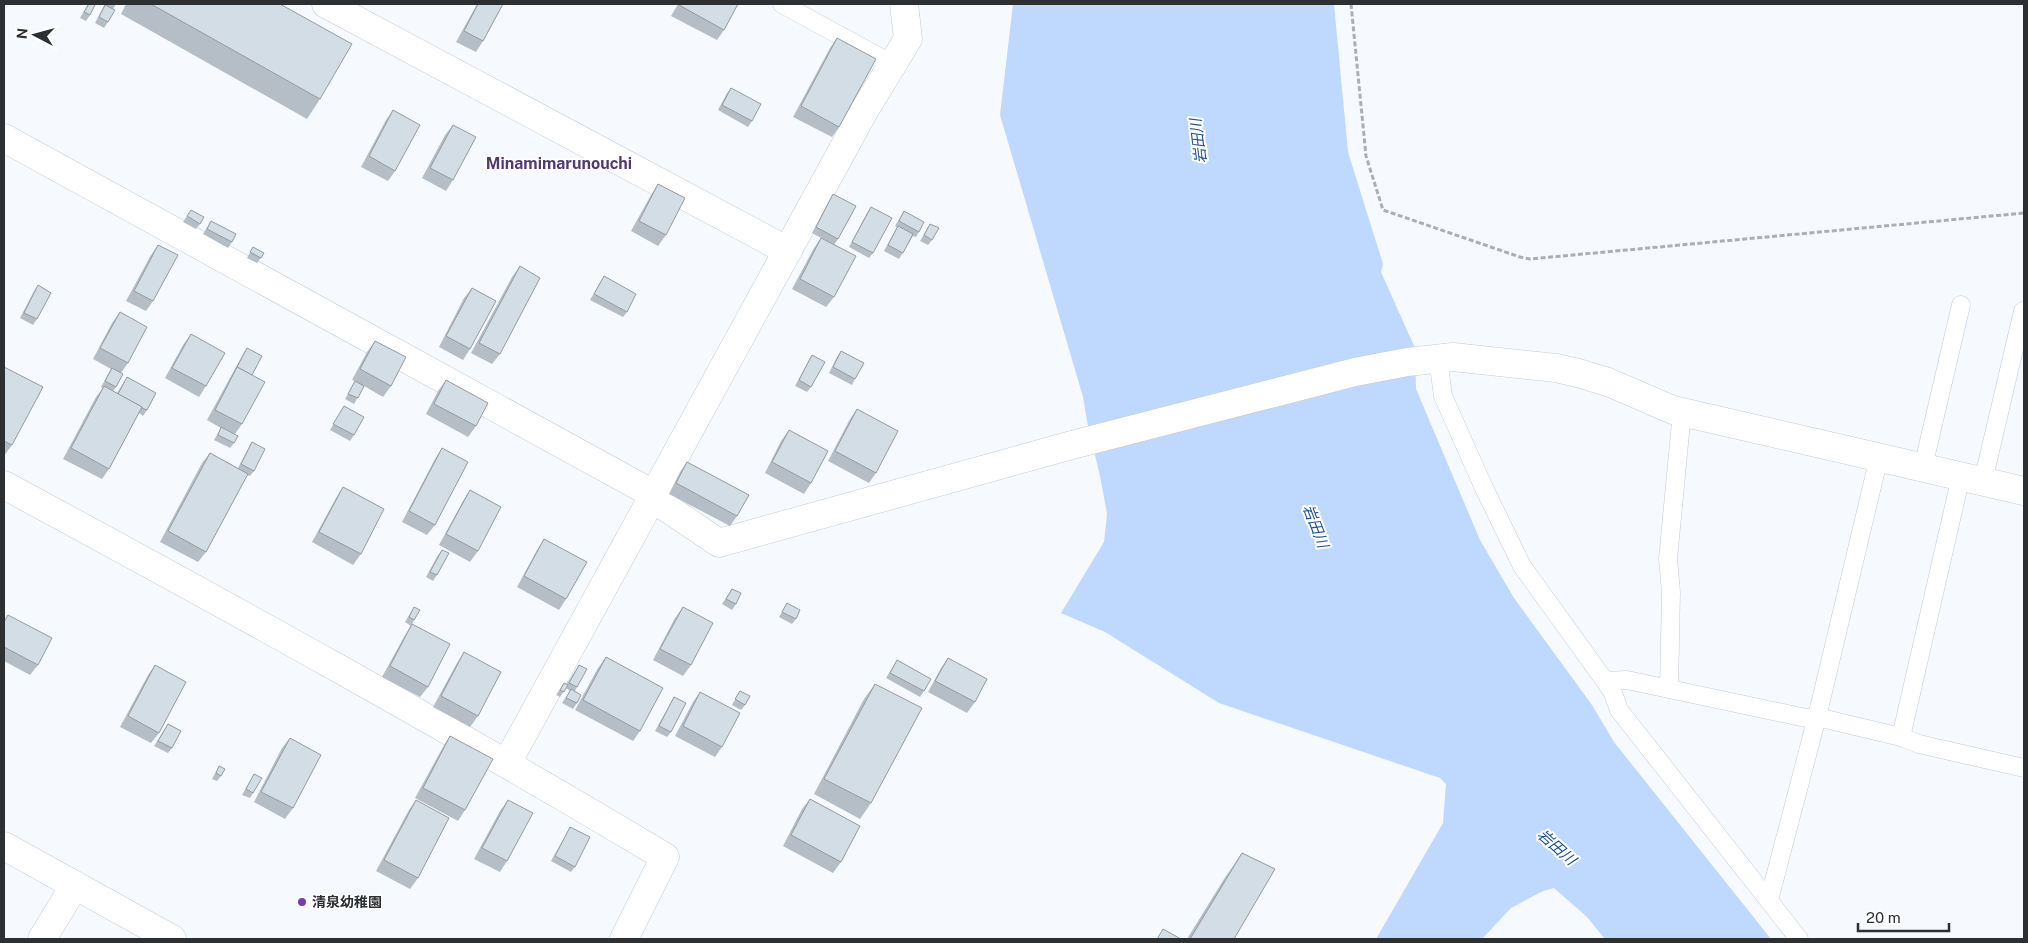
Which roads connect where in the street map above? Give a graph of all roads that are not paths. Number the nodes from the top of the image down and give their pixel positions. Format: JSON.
{"nodes":[{"id":1,"x":326,"y":4,"type":"edge"},
{"id":2,"x":782,"y":4,"type":"edge"},
{"id":3,"x":904,"y":4,"type":"edge"},
{"id":4,"x":894,"y":65,"type":"junction"},
{"id":5,"x":4,"y":138,"type":"edge"},
{"id":6,"x":788,"y":251,"type":"junction"},
{"id":7,"x":1961,"y":305,"type":"dead end"},
{"id":8,"x":2023,"y":311,"type":"dead end"},
{"id":9,"x":1433,"y":359,"type":"junction"},
{"id":10,"x":1682,"y":412,"type":"junction"},
{"id":11,"x":1879,"y":457,"type":"junction"},
{"id":12,"x":1922,"y":467,"type":"junction"},
{"id":13,"x":1972,"y":478,"type":"junction"},
{"id":14,"x":4,"y":485,"type":"edge"},
{"id":15,"x":2024,"y":490,"type":"edge"},
{"id":16,"x":652,"y":498,"type":"junction"},
{"id":17,"x":1604,"y":681,"type":"junction"},
{"id":18,"x":1669,"y":689,"type":"junction"},
{"id":19,"x":1817,"y":717,"type":"junction"},
{"id":20,"x":1901,"y":737,"type":"junction"},
{"id":21,"x":506,"y":762,"type":"junction"},
{"id":22,"x":2024,"y":768,"type":"edge"},
{"id":23,"x":4,"y":846,"type":"edge"},
{"id":24,"x":74,"y":885,"type":"junction"},
{"id":25,"x":1769,"y":900,"type":"junction"},
{"id":26,"x":42,"y":939,"type":"edge"},
{"id":27,"x":172,"y":939,"type":"edge"},
{"id":28,"x":624,"y":939,"type":"edge"},
{"id":29,"x":1799,"y":939,"type":"edge"}],
"edges":[{"from":1,"to":6,"type":"street"},
{"from":2,"to":4,"type":"lane"},
{"from":3,"to":4,"type":"street"},
{"from":4,"to":6,"type":"street"},
{"from":5,"to":16,"type":"street"},
{"from":6,"to":16,"type":"street"},
{"from":7,"to":12,"type":"lane"},
{"from":8,"to":13,"type":"lane"},
{"from":9,"to":10,"type":"street"},
{"from":9,"to":16,"type":"street"},
{"from":9,"to":17,"type":"lane"},
{"from":10,"to":11,"type":"street"},
{"from":10,"to":18,"type":"lane"},
{"from":11,"to":12,"type":"street"},
{"from":11,"to":19,"type":"lane"},
{"from":12,"to":13,"type":"street"},
{"from":13,"to":15,"type":"street"},
{"from":13,"to":20,"type":"lane"},
{"from":14,"to":21,"type":"street"},
{"from":16,"to":21,"type":"street"},
{"from":17,"to":18,"type":"lane"},
{"from":17,"to":25,"type":"lane"},
{"from":18,"to":19,"type":"lane"},
{"from":19,"to":20,"type":"lane"},
{"from":19,"to":25,"type":"lane"},
{"from":20,"to":22,"type":"lane"},
{"from":21,"to":28,"type":"street"},
{"from":23,"to":24,"type":"street"},
{"from":24,"to":26,"type":"street"},
{"from":24,"to":27,"type":"street"},
{"from":25,"to":29,"type":"lane"}]}
